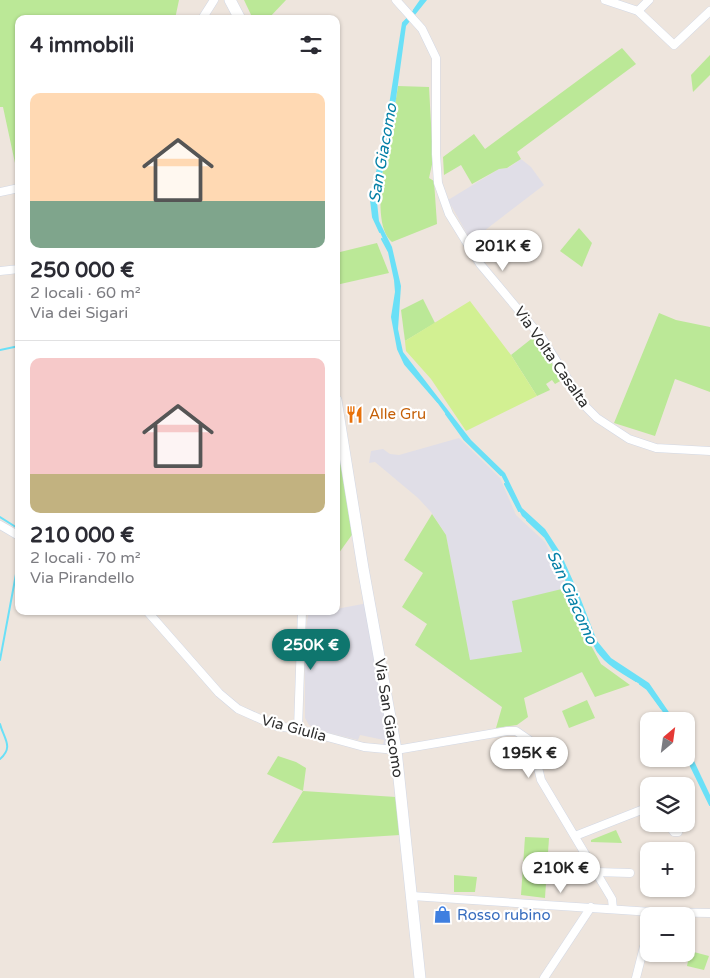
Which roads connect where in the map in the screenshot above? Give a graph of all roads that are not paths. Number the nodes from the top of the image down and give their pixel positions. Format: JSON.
{"nodes":[{"id":1,"x":214,"y":0,"type":"edge"},
{"id":2,"x":230,"y":0,"type":"edge"},
{"id":3,"x":396,"y":0,"type":"edge"},
{"id":4,"x":605,"y":0,"type":"edge"},
{"id":5,"x":649,"y":0,"type":"edge"},
{"id":6,"x":638,"y":11,"type":"junction"},
{"id":7,"x":710,"y":11,"type":"edge"},
{"id":8,"x":205,"y":15,"type":"edge"},
{"id":9,"x":238,"y":15,"type":"edge"},
{"id":10,"x":15,"y":189,"type":"edge"},
{"id":11,"x":0,"y":192,"type":"edge"},
{"id":12,"x":15,"y":269,"type":"edge"},
{"id":13,"x":0,"y":271,"type":"edge"},
{"id":14,"x":340,"y":425,"type":"edge"},
{"id":15,"x":710,"y":451,"type":"edge"},
{"id":16,"x":0,"y":525,"type":"edge"},
{"id":17,"x":15,"y":533,"type":"edge"},
{"id":18,"x":150,"y":615,"type":"edge"},
{"id":19,"x":302,"y":615,"type":"edge"},
{"id":20,"x":298,"y":729,"type":"junction"},
{"id":21,"x":396,"y":750,"type":"junction"},
{"id":22,"x":640,"y":811,"type":"edge"},
{"id":23,"x":575,"y":836,"type":"junction"},
{"id":24,"x":596,"y":872,"type":"junction"},
{"id":25,"x":630,"y":873,"type":"dead end"},
{"id":26,"x":412,"y":896,"type":"junction"},
{"id":27,"x":591,"y":907,"type":"junction"},
{"id":28,"x":613,"y":909,"type":"junction"},
{"id":29,"x":640,"y":912,"type":"edge"},
{"id":30,"x":695,"y":913,"type":"edge"},
{"id":31,"x":710,"y":913,"type":"edge"},
{"id":32,"x":640,"y":962,"type":"edge"},
{"id":33,"x":420,"y":978,"type":"edge"},
{"id":34,"x":544,"y":978,"type":"edge"},
{"id":35,"x":636,"y":978,"type":"edge"}],
"edges":[{"from":1,"to":8,"type":"street"},
{"from":2,"to":9,"type":"street"},
{"from":3,"to":15,"type":"street","name":"Via Volta Casalta"},
{"from":4,"to":6,"type":"street"},
{"from":5,"to":6,"type":"street"},
{"from":6,"to":7,"type":"street"},
{"from":10,"to":11,"type":"street"},
{"from":12,"to":13,"type":"street"},
{"from":14,"to":21,"type":"street","name":"Via San Giacomo"},
{"from":16,"to":17,"type":"street"},
{"from":18,"to":20,"type":"street","name":"Via Giulia"},
{"from":19,"to":20,"type":"street"},
{"from":20,"to":21,"type":"street","name":"Via Giulia"},
{"from":21,"to":23,"type":"street","name":"Via Giulia"},
{"from":21,"to":26,"type":"street","name":"Via San Giacomo"},
{"from":22,"to":23,"type":"street"},
{"from":23,"to":24,"type":"street","name":"Via Giulia"},
{"from":24,"to":25,"type":"street"},
{"from":24,"to":28,"type":"street","name":"Via Giulia"},
{"from":26,"to":27,"type":"street"},
{"from":26,"to":33,"type":"street","name":"Via San Giacomo"},
{"from":27,"to":28,"type":"street"},
{"from":27,"to":34,"type":"street"},
{"from":28,"to":29,"type":"street"},
{"from":30,"to":31,"type":"street"},
{"from":32,"to":35,"type":"street"}]}
